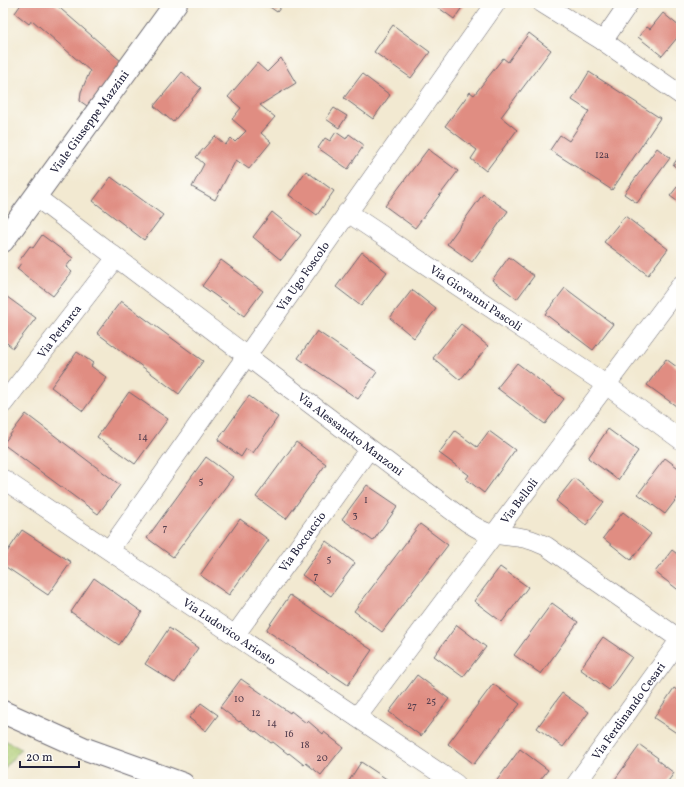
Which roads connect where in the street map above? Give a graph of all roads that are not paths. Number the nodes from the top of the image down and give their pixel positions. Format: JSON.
{"nodes":[{"id":1,"x":176,"y":3,"type":"edge"},
{"id":2,"x":496,"y":3,"type":"edge"},
{"id":3,"x":542,"y":3,"type":"edge"},
{"id":4,"x":629,"y":3,"type":"edge"},
{"id":5,"x":603,"y":41,"type":"junction"},
{"id":6,"x":681,"y":95,"type":"edge"},
{"id":7,"x":36,"y":197,"type":"junction"},
{"id":8,"x":347,"y":212,"type":"junction"},
{"id":9,"x":3,"y":241,"type":"edge"},
{"id":10,"x":116,"y":258,"type":"junction"},
{"id":11,"x":681,"y":285,"type":"edge"},
{"id":12,"x":248,"y":356,"type":"junction"},
{"id":13,"x":605,"y":384,"type":"junction"},
{"id":14,"x":3,"y":404,"type":"edge"},
{"id":15,"x":681,"y":440,"type":"edge"},
{"id":16,"x":369,"y":449,"type":"junction"},
{"id":17,"x":3,"y":479,"type":"edge"},
{"id":18,"x":493,"y":534,"type":"junction"},
{"id":19,"x":110,"y":549,"type":"junction"},
{"id":20,"x":234,"y":635,"type":"junction"},
{"id":21,"x":681,"y":639,"type":"edge"},
{"id":22,"x":3,"y":712,"type":"edge"},
{"id":23,"x":357,"y":717,"type":"junction"},
{"id":24,"x":183,"y":784,"type":"edge"},
{"id":25,"x":456,"y":784,"type":"edge"},
{"id":26,"x":576,"y":784,"type":"edge"}],
"edges":[{"from":1,"to":7,"type":"street","name":"Viale Giuseppe Mazzini"},
{"from":2,"to":8,"type":"street","name":"Via Ugo Foscolo"},
{"from":3,"to":5,"type":"street"},
{"from":4,"to":5,"type":"street"},
{"from":5,"to":6,"type":"street"},
{"from":7,"to":9,"type":"street","name":"Viale Giuseppe Mazzini"},
{"from":7,"to":10,"type":"street","name":"Via Alessandro Manzoni"},
{"from":8,"to":12,"type":"street","name":"Via Ugo Foscolo"},
{"from":8,"to":13,"type":"street","name":"Via Giovanni Pascoli"},
{"from":10,"to":12,"type":"street","name":"Via Alessandro Manzoni"},
{"from":10,"to":14,"type":"street","name":"Via Petrarca"},
{"from":11,"to":13,"type":"street","name":"Via Belloli"},
{"from":12,"to":16,"type":"street","name":"Via Alessandro Manzoni"},
{"from":12,"to":19,"type":"street","name":"Via Ugo Foscolo"},
{"from":13,"to":15,"type":"street","name":"Via Giovanni Pascoli"},
{"from":13,"to":18,"type":"street","name":"Via Belloli"},
{"from":16,"to":18,"type":"street","name":"Via Alessandro Manzoni"},
{"from":16,"to":20,"type":"street","name":"Via Boccaccio"},
{"from":17,"to":19,"type":"street","name":"Via Ludovico Ariosto"},
{"from":18,"to":21,"type":"street","name":"Via Alessandro Manzoni"},
{"from":18,"to":23,"type":"street","name":"Via Belloli"},
{"from":19,"to":20,"type":"street","name":"Via Ludovico Ariosto"},
{"from":20,"to":23,"type":"street","name":"Via Ludovico Ariosto"},
{"from":21,"to":26,"type":"street","name":"Via Ferdinando Cesari"},
{"from":22,"to":24,"type":"street"},
{"from":23,"to":25,"type":"street","name":"Via Ludovico Ariosto"}]}
